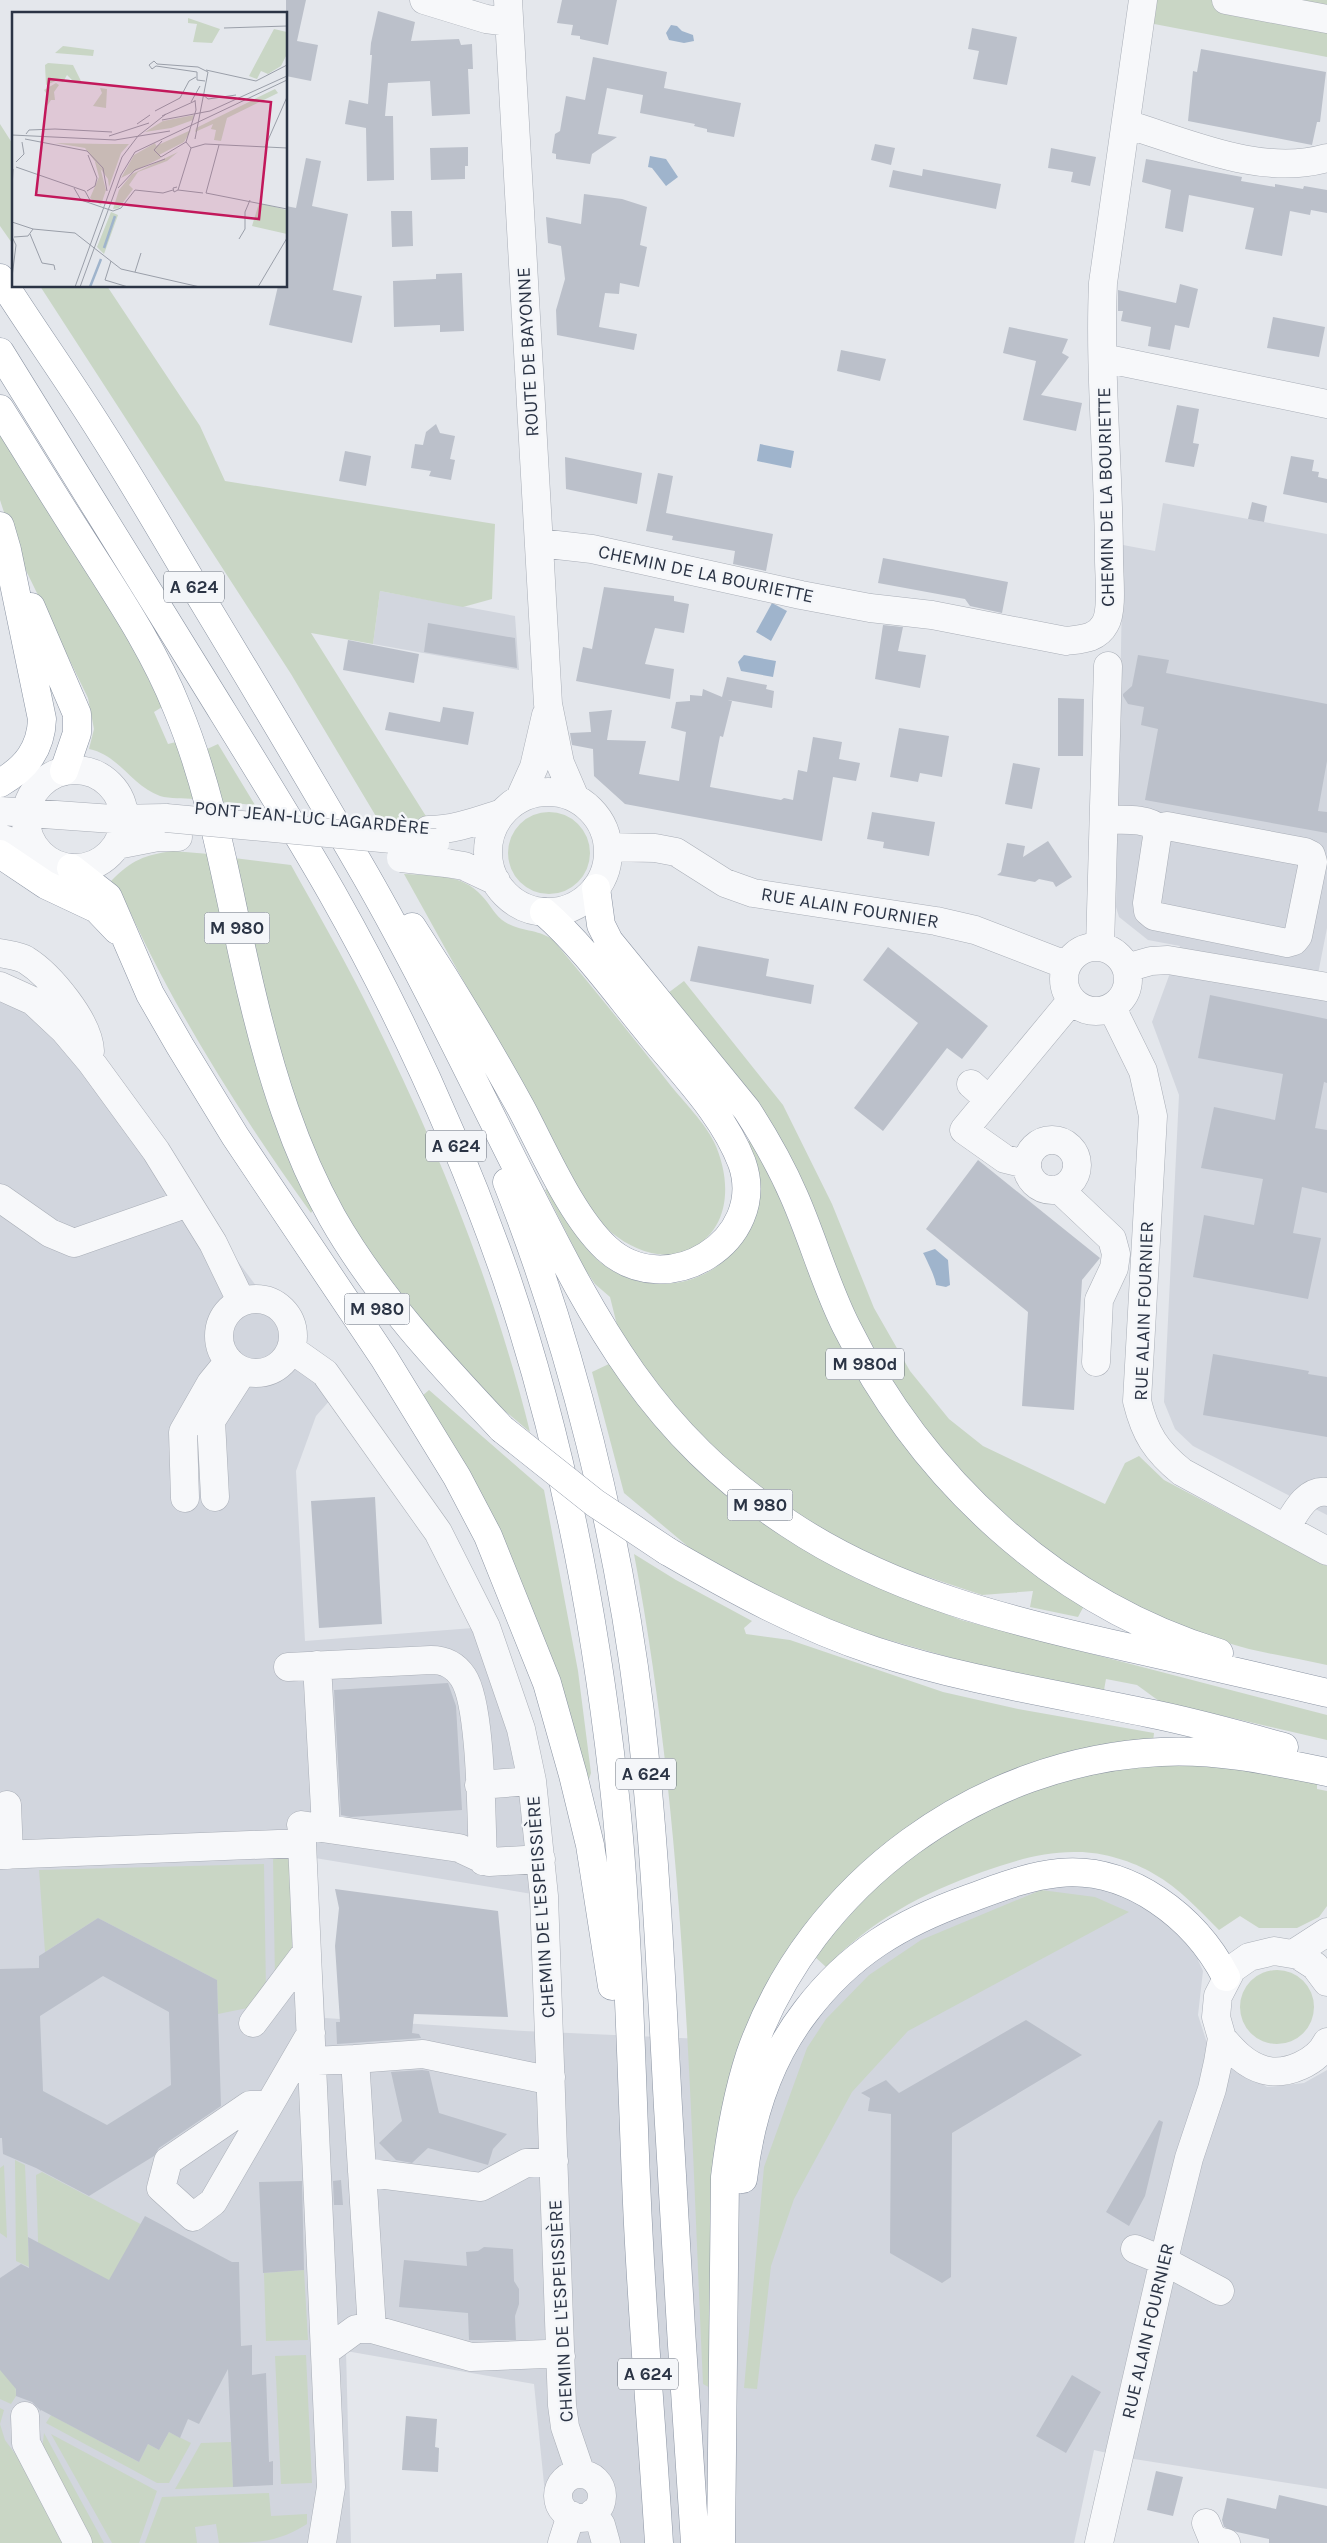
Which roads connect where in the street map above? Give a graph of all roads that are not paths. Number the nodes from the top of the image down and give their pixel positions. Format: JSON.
{"nodes":[{"id":1,"x":424,"y":0,"type":"edge"},
{"id":2,"x":1143,"y":0,"type":"edge"},
{"id":3,"x":1226,"y":0,"type":"edge"},
{"id":4,"x":509,"y":11,"type":"edge"},
{"id":5,"x":1327,"y":19,"type":"edge"},
{"id":6,"x":1126,"y":124,"type":"junction"},
{"id":7,"x":1327,"y":158,"type":"edge"},
{"id":8,"x":0,"y":278,"type":"edge"},
{"id":9,"x":0,"y":352,"type":"edge"},
{"id":10,"x":1103,"y":358,"type":"junction"},
{"id":11,"x":1327,"y":404,"type":"edge"},
{"id":12,"x":0,"y":409,"type":"edge"},
{"id":13,"x":4,"y":538,"type":"edge"},
{"id":14,"x":539,"y":543,"type":"junction"},
{"id":15,"x":1108,"y":666,"type":"dead end"},
{"id":16,"x":548,"y":704,"type":"junction"},
{"id":17,"x":286,"y":740,"type":"junction"},
{"id":18,"x":64,"y":771,"type":"junction"},
{"id":19,"x":0,"y":783,"type":"edge"},
{"id":20,"x":40,"y":785,"type":"junction"},
{"id":21,"x":0,"y":790,"type":"edge"},
{"id":22,"x":575,"y":798,"type":"junction"},
{"id":23,"x":511,"y":806,"type":"junction"},
{"id":24,"x":122,"y":808,"type":"junction"},
{"id":25,"x":13,"y":812,"type":"edge"},
{"id":26,"x":169,"y":820,"type":"junction"},
{"id":27,"x":1104,"y":820,"type":"junction"},
{"id":28,"x":1160,"y":830,"type":"junction"},
{"id":29,"x":0,"y":838,"type":"edge"},
{"id":30,"x":117,"y":845,"type":"junction"},
{"id":31,"x":437,"y":845,"type":"junction"},
{"id":32,"x":488,"y":845,"type":"junction"},
{"id":33,"x":608,"y":847,"type":"junction"},
{"id":34,"x":36,"y":850,"type":"junction"},
{"id":35,"x":0,"y":854,"type":"edge"},
{"id":36,"x":71,"y":868,"type":"junction"},
{"id":37,"x":496,"y":881,"type":"junction"},
{"id":38,"x":596,"y":888,"type":"junction"},
{"id":39,"x":544,"y":912,"type":"junction"},
{"id":40,"x":124,"y":938,"type":"junction"},
{"id":41,"x":1100,"y":947,"type":"junction"},
{"id":42,"x":0,"y":953,"type":"edge"},
{"id":43,"x":1066,"y":965,"type":"junction"},
{"id":44,"x":1126,"y":968,"type":"junction"},
{"id":45,"x":0,"y":986,"type":"edge"},
{"id":46,"x":1327,"y":987,"type":"edge"},
{"id":47,"x":1071,"y":1001,"type":"junction"},
{"id":48,"x":1112,"y":1008,"type":"junction"},
{"id":49,"x":448,"y":1033,"type":"junction"},
{"id":50,"x":91,"y":1062,"type":"junction"},
{"id":51,"x":1026,"y":1164,"type":"junction"},
{"id":52,"x":263,"y":1178,"type":"junction"},
{"id":53,"x":1060,"y":1189,"type":"junction"},
{"id":54,"x":0,"y":1198,"type":"edge"},
{"id":55,"x":188,"y":1203,"type":"junction"},
{"id":56,"x":241,"y":1301,"type":"junction"},
{"id":57,"x":291,"y":1349,"type":"junction"},
{"id":58,"x":1096,"y":1362,"type":"dead end"},
{"id":59,"x":236,"y":1366,"type":"junction"},
{"id":60,"x":502,"y":1429,"type":"junction"},
{"id":61,"x":1327,"y":1492,"type":"edge"},
{"id":62,"x":216,"y":1497,"type":"dead end"},
{"id":63,"x":185,"y":1498,"type":"dead end"},
{"id":64,"x":1286,"y":1528,"type":"junction"},
{"id":65,"x":1327,"y":1551,"type":"edge"},
{"id":66,"x":317,"y":1665,"type":"junction"},
{"id":67,"x":288,"y":1667,"type":"dead end"},
{"id":68,"x":1297,"y":1686,"type":"junction"},
{"id":69,"x":1327,"y":1693,"type":"edge"},
{"id":70,"x":1327,"y":1758,"type":"edge"},
{"id":71,"x":1327,"y":1772,"type":"edge"},
{"id":72,"x":532,"y":1781,"type":"junction"},
{"id":73,"x":479,"y":1785,"type":"junction"},
{"id":74,"x":7,"y":1805,"type":"dead end"},
{"id":75,"x":4,"y":1855,"type":"edge"},
{"id":76,"x":541,"y":1859,"type":"junction"},
{"id":77,"x":483,"y":1860,"type":"junction"},
{"id":78,"x":1327,"y":1932,"type":"edge"},
{"id":79,"x":305,"y":1954,"type":"junction"},
{"id":80,"x":1293,"y":1954,"type":"junction"},
{"id":81,"x":1226,"y":1977,"type":"junction"},
{"id":82,"x":1327,"y":1982,"type":"edge"},
{"id":83,"x":253,"y":2023,"type":"dead end"},
{"id":84,"x":311,"y":2032,"type":"junction"},
{"id":85,"x":1222,"y":2038,"type":"junction"},
{"id":86,"x":1327,"y":2042,"type":"edge"},
{"id":87,"x":355,"y":2059,"type":"junction"},
{"id":88,"x":312,"y":2061,"type":"junction"},
{"id":89,"x":1259,"y":2068,"type":"junction"},
{"id":90,"x":551,"y":2077,"type":"junction"},
{"id":91,"x":268,"y":2105,"type":"dead end"},
{"id":92,"x":1201,"y":2121,"type":"junction"},
{"id":93,"x":554,"y":2161,"type":"junction"},
{"id":94,"x":362,"y":2172,"type":"junction"},
{"id":95,"x":637,"y":2204,"type":"junction"},
{"id":96,"x":1135,"y":2249,"type":"dead end"},
{"id":97,"x":1164,"y":2261,"type":"junction"},
{"id":98,"x":1220,"y":2291,"type":"dead end"},
{"id":99,"x":372,"y":2328,"type":"junction"},
{"id":100,"x":326,"y":2351,"type":"junction"},
{"id":101,"x":722,"y":2355,"type":"junction"},
{"id":102,"x":561,"y":2356,"type":"junction"},
{"id":103,"x":25,"y":2416,"type":"dead end"},
{"id":104,"x":582,"y":2514,"type":"junction"},
{"id":105,"x":1206,"y":2524,"type":"dead end"},
{"id":106,"x":78,"y":2543,"type":"edge"},
{"id":107,"x":322,"y":2543,"type":"edge"},
{"id":108,"x":562,"y":2543,"type":"edge"},
{"id":109,"x":606,"y":2543,"type":"edge"},
{"id":110,"x":659,"y":2543,"type":"edge"},
{"id":111,"x":695,"y":2543,"type":"edge"},
{"id":112,"x":721,"y":2543,"type":"edge"},
{"id":113,"x":1099,"y":2543,"type":"edge"},
{"id":114,"x":1226,"y":2543,"type":"edge"}],
"edges":[{"from":1,"to":4,"type":"street"},
{"from":2,"to":6,"type":"street","name":"CHEMIN DE LA BOURIETTE"},
{"from":3,"to":5,"type":"street"},
{"from":4,"to":14,"type":"street","name":"ROUTE DE BAYONNE"},
{"from":6,"to":7,"type":"street"},
{"from":6,"to":10,"type":"street","name":"CHEMIN DE LA BOURIETTE"},
{"from":8,"to":17,"type":"highway","number":"A 624"},
{"from":9,"to":95,"type":"highway","number":"A 624"},
{"from":10,"to":11,"type":"street"},
{"from":10,"to":14,"type":"street","name":"CHEMIN DE LA BOURIETTE"},
{"from":12,"to":60,"type":"highway","number":"M 980"},
{"from":13,"to":18,"type":"highway"},
{"from":13,"to":19,"type":"highway"},
{"from":14,"to":16,"type":"street","name":"ROUTE DE BAYONNE"},
{"from":15,"to":27,"type":"street"},
{"from":16,"to":22,"type":"street","name":"ROUTE DE BAYONNE"},
{"from":16,"to":23,"type":"street","name":"ROUTE DE BAYONNE"},
{"from":17,"to":39,"type":"highway"},
{"from":17,"to":49,"type":"highway","number":"A 624"},
{"from":18,"to":20,"type":"street"},
{"from":18,"to":24,"type":"street"},
{"from":20,"to":21,"type":"street"},
{"from":20,"to":25,"type":"street"},
{"from":22,"to":23,"type":"street"},
{"from":22,"to":33,"type":"street"},
{"from":23,"to":31,"type":"street","name":"PONT JEAN-LUC LAGARDÈRE"},
{"from":23,"to":32,"type":"street"},
{"from":24,"to":25,"type":"street","name":"PONT JEAN-LUC LAGARDÈRE"},
{"from":24,"to":26,"type":"street","name":"PONT JEAN-LUC LAGARDÈRE"},
{"from":24,"to":30,"type":"street"},
{"from":25,"to":34,"type":"street"},
{"from":26,"to":30,"type":"street","name":"PONT JEAN-LUC LAGARDÈRE"},
{"from":26,"to":31,"type":"street","name":"PONT JEAN-LUC LAGARDÈRE"},
{"from":26,"to":31,"type":"street","name":"PONT JEAN-LUC LAGARDÈRE","bridge":true},
{"from":27,"to":28,"type":"street"},
{"from":27,"to":41,"type":"street"},
{"from":28,"to":28,"type":"street"},
{"from":29,"to":34,"type":"street"},
{"from":30,"to":36,"type":"street"},
{"from":31,"to":32,"type":"street"},
{"from":31,"to":37,"type":"street","name":"PONT JEAN-LUC LAGARDÈRE"},
{"from":32,"to":37,"type":"street"},
{"from":33,"to":38,"type":"street"},
{"from":33,"to":43,"type":"street","name":"RUE ALAIN FOURNIER"},
{"from":34,"to":36,"type":"street"},
{"from":35,"to":40,"type":"highway"},
{"from":36,"to":40,"type":"highway"},
{"from":37,"to":39,"type":"street"},
{"from":38,"to":39,"type":"street"},
{"from":38,"to":68,"type":"highway","number":"M 980d"},
{"from":40,"to":52,"type":"highway"},
{"from":41,"to":43,"type":"street"},
{"from":41,"to":44,"type":"street"},
{"from":42,"to":50,"type":"street"},
{"from":43,"to":47,"type":"street"},
{"from":44,"to":46,"type":"street"},
{"from":44,"to":48,"type":"street"},
{"from":45,"to":50,"type":"street"},
{"from":47,"to":48,"type":"street"},
{"from":47,"to":51,"type":"street"},
{"from":48,"to":64,"type":"street","name":"RUE ALAIN FOURNIER"},
{"from":49,"to":68,"type":"highway","number":"M 980"},
{"from":49,"to":111,"type":"highway","number":"A 624"},
{"from":50,"to":55,"type":"street"},
{"from":51,"to":53,"type":"street"},
{"from":51,"to":53,"type":"street"},
{"from":52,"to":60,"type":"highway","number":"M 980"},
{"from":52,"to":95,"type":"highway"},
{"from":53,"to":58,"type":"street"},
{"from":54,"to":55,"type":"street"},
{"from":55,"to":56,"type":"street"},
{"from":56,"to":57,"type":"street"},
{"from":56,"to":59,"type":"street"},
{"from":57,"to":59,"type":"street"},
{"from":57,"to":72,"type":"street","name":"CHEMIN DE L'ESPEISSIÈRE"},
{"from":59,"to":62,"type":"street"},
{"from":59,"to":63,"type":"street"},
{"from":60,"to":70,"type":"highway","number":"M 980","bridge":true},
{"from":61,"to":64,"type":"street"},
{"from":64,"to":65,"type":"street","name":"RUE ALAIN FOURNIER"},
{"from":66,"to":67,"type":"street"},
{"from":66,"to":73,"type":"street"},
{"from":66,"to":77,"type":"street"},
{"from":68,"to":69,"type":"highway","number":"M 980"},
{"from":71,"to":101,"type":"highway"},
{"from":72,"to":73,"type":"street"},
{"from":72,"to":76,"type":"street","name":"CHEMIN DE L'ESPEISSIÈRE"},
{"from":73,"to":77,"type":"street"},
{"from":74,"to":75,"type":"street"},
{"from":75,"to":79,"type":"street"},
{"from":76,"to":77,"type":"street"},
{"from":76,"to":90,"type":"street","name":"CHEMIN DE L'ESPEISSIÈRE"},
{"from":78,"to":80,"type":"street"},
{"from":79,"to":83,"type":"street"},
{"from":79,"to":84,"type":"street"},
{"from":80,"to":81,"type":"street","name":"RUE ALAIN FOURNIER"},
{"from":80,"to":82,"type":"street","name":"RUE ALAIN FOURNIER"},
{"from":81,"to":85,"type":"street","name":"RUE ALAIN FOURNIER"},
{"from":81,"to":101,"type":"highway"},
{"from":84,"to":88,"type":"street"},
{"from":84,"to":91,"type":"street"},
{"from":85,"to":89,"type":"street","name":"RUE ALAIN FOURNIER"},
{"from":85,"to":92,"type":"street","name":"RUE ALAIN FOURNIER"},
{"from":86,"to":89,"type":"street","name":"RUE ALAIN FOURNIER"},
{"from":87,"to":88,"type":"street"},
{"from":87,"to":90,"type":"street"},
{"from":87,"to":94,"type":"street"},
{"from":88,"to":100,"type":"street"},
{"from":89,"to":92,"type":"street","name":"RUE ALAIN FOURNIER"},
{"from":90,"to":93,"type":"street","name":"CHEMIN DE L'ESPEISSIÈRE"},
{"from":92,"to":97,"type":"street","name":"RUE ALAIN FOURNIER"},
{"from":93,"to":94,"type":"street"},
{"from":93,"to":102,"type":"street","name":"CHEMIN DE L'ESPEISSIÈRE"},
{"from":94,"to":99,"type":"street"},
{"from":95,"to":110,"type":"highway","number":"A 624"},
{"from":96,"to":97,"type":"street"},
{"from":97,"to":98,"type":"street"},
{"from":97,"to":113,"type":"street","name":"RUE ALAIN FOURNIER"},
{"from":99,"to":100,"type":"street"},
{"from":99,"to":102,"type":"street"},
{"from":100,"to":107,"type":"street"},
{"from":101,"to":112,"type":"highway"},
{"from":102,"to":104,"type":"street","name":"CHEMIN DE L'ESPEISSIÈRE"},
{"from":103,"to":106,"type":"street"},
{"from":104,"to":108,"type":"street"},
{"from":104,"to":109,"type":"street"},
{"from":105,"to":114,"type":"street"}]}
